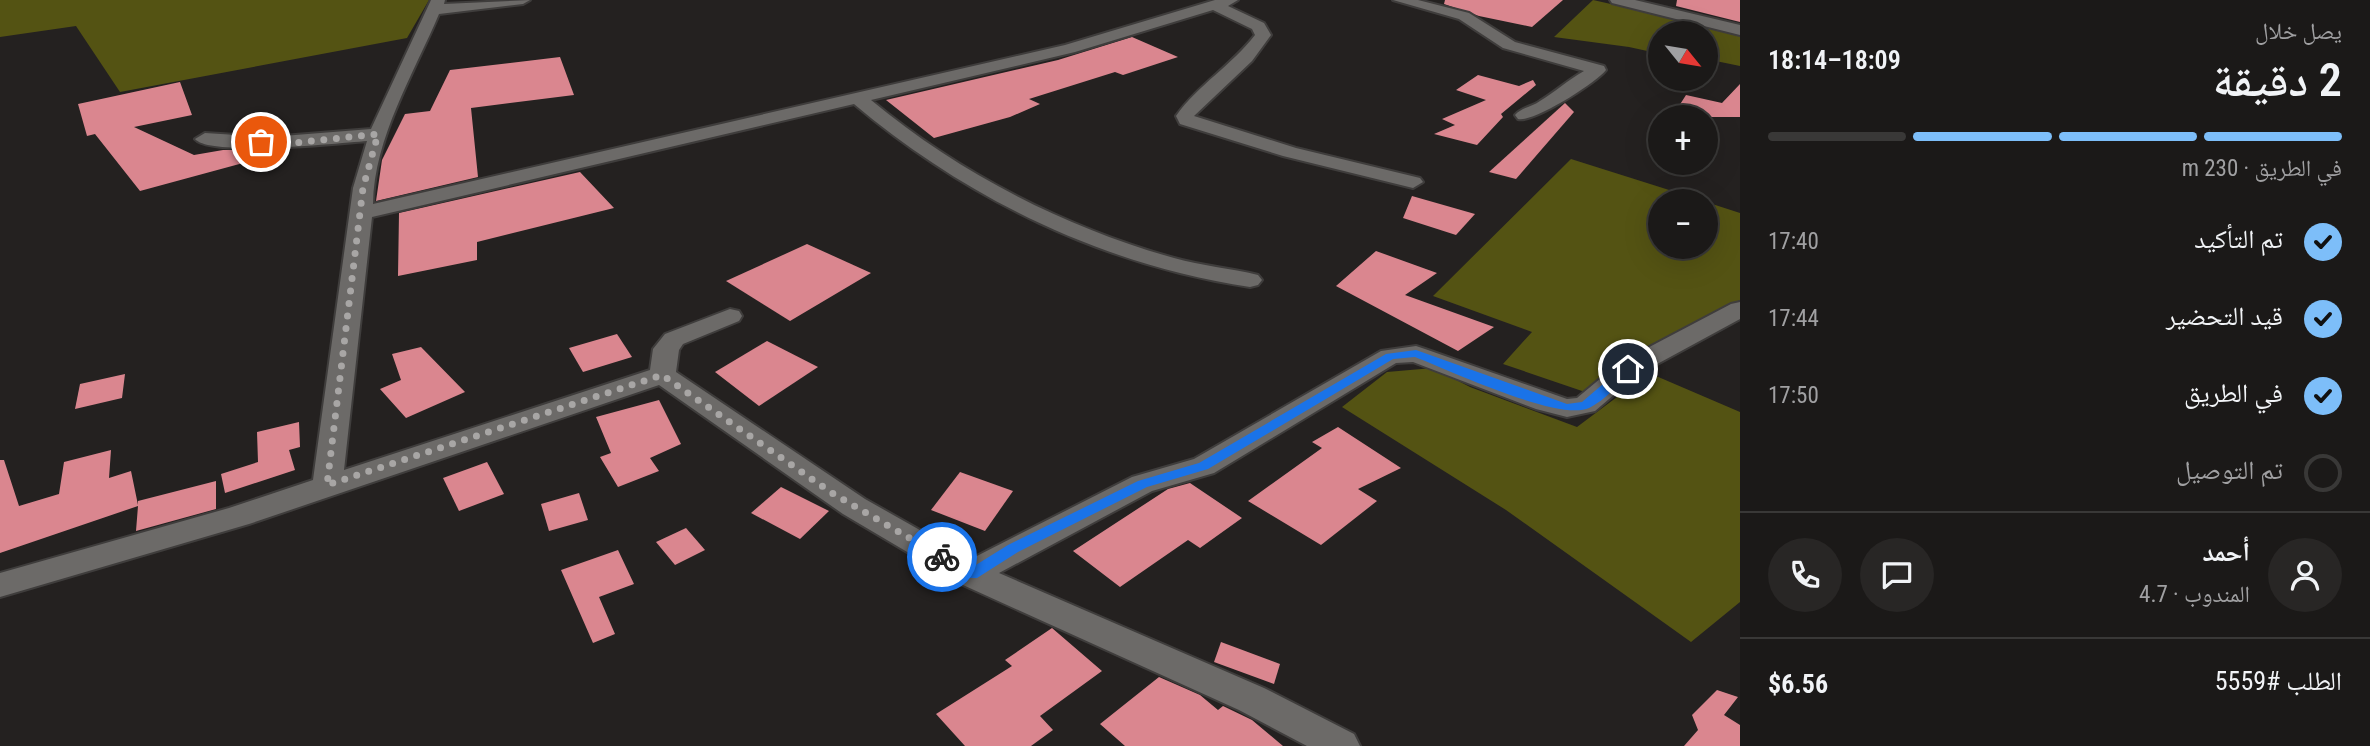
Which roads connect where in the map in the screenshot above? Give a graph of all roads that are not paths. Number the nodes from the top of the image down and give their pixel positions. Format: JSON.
{"nodes":[{"id":1,"x":523,"y":0,"type":"edge"},
{"id":2,"x":1399,"y":0,"type":"edge"},
{"id":3,"x":1617,"y":0,"type":"edge"},
{"id":4,"x":1222,"y":3,"type":"edge"},
{"id":5,"x":435,"y":5,"type":"edge"},
{"id":6,"x":1740,"y":30,"type":"edge"},
{"id":7,"x":858,"y":98,"type":"junction"},
{"id":8,"x":1524,"y":115,"type":"dead end"},
{"id":9,"x":378,"y":134,"type":"junction"},
{"id":10,"x":205,"y":139,"type":"dead end"},
{"id":11,"x":1413,"y":181,"type":"dead end"},
{"id":12,"x":362,"y":213,"type":"junction"},
{"id":13,"x":1250,"y":280,"type":"dead end"},
{"id":14,"x":1740,"y":309,"type":"edge"},
{"id":15,"x":730,"y":316,"type":"dead end"},
{"id":16,"x":662,"y":375,"type":"junction"},
{"id":17,"x":327,"y":485,"type":"junction"},
{"id":18,"x":972,"y":574,"type":"junction"},
{"id":19,"x":0,"y":585,"type":"edge"},
{"id":20,"x":1341,"y":746,"type":"edge"}],
"edges":[{"from":1,"to":5,"type":"street"},
{"from":2,"to":8,"type":"street"},
{"from":3,"to":6,"type":"street"},
{"from":4,"to":7,"type":"street"},
{"from":4,"to":11,"type":"street"},
{"from":5,"to":9,"type":"street"},
{"from":7,"to":12,"type":"street"},
{"from":7,"to":13,"type":"street"},
{"from":9,"to":10,"type":"street"},
{"from":9,"to":12,"type":"street"},
{"from":12,"to":17,"type":"street"},
{"from":14,"to":18,"type":"street"},
{"from":15,"to":16,"type":"street"},
{"from":16,"to":17,"type":"street"},
{"from":16,"to":18,"type":"street"},
{"from":17,"to":19,"type":"street"},
{"from":18,"to":20,"type":"street"}]}
